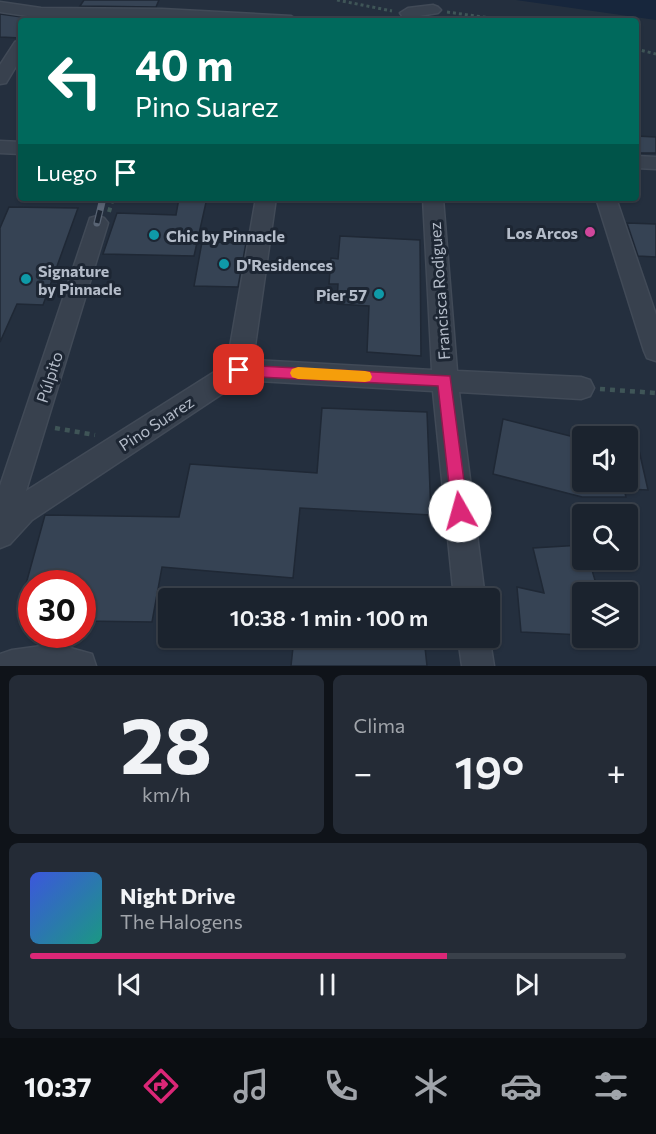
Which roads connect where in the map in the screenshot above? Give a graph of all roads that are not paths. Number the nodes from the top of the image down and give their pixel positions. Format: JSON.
{"nodes":[{"id":1,"x":0,"y":7,"type":"edge"},
{"id":2,"x":433,"y":10,"type":"road end"},
{"id":3,"x":42,"y":11,"type":"edge"},
{"id":4,"x":163,"y":12,"type":"edge"},
{"id":5,"x":411,"y":17,"type":"edge"},
{"id":6,"x":259,"y":18,"type":"edge"},
{"id":7,"x":18,"y":50,"type":"edge"},
{"id":8,"x":0,"y":79,"type":"edge"},
{"id":9,"x":0,"y":147,"type":"edge"},
{"id":10,"x":18,"y":148,"type":"edge"},
{"id":11,"x":639,"y":162,"type":"edge"},
{"id":12,"x":656,"y":163,"type":"edge"},
{"id":13,"x":266,"y":201,"type":"edge"},
{"id":14,"x":434,"y":201,"type":"edge"},
{"id":15,"x":607,"y":201,"type":"edge"},
{"id":16,"x":98,"y":223,"type":"dead end"},
{"id":17,"x":656,"y":351,"type":"edge"},
{"id":18,"x":239,"y":370,"type":"junction"},
{"id":19,"x":445,"y":380,"type":"junction"},
{"id":20,"x":581,"y":388,"type":"road end"},
{"id":21,"x":0,"y":532,"type":"edge"},
{"id":22,"x":469,"y":588,"type":"edge"},
{"id":23,"x":475,"y":648,"type":"edge"},
{"id":24,"x":12,"y":666,"type":"edge"},
{"id":25,"x":80,"y":666,"type":"edge"},
{"id":26,"x":478,"y":666,"type":"edge"}],
"edges":[{"from":1,"to":3,"type":"street"},
{"from":2,"to":5,"type":"street"},
{"from":3,"to":4,"type":"street"},
{"from":4,"to":6,"type":"street"},
{"from":7,"to":8,"type":"street"},
{"from":9,"to":10,"type":"street"},
{"from":11,"to":12,"type":"street"},
{"from":13,"to":18,"type":"street"},
{"from":14,"to":19,"type":"street","name":"Francisca Rodiguez"},
{"from":15,"to":17,"type":"street"},
{"from":16,"to":21,"type":"street","name":"Púlpito"},
{"from":18,"to":19,"type":"street"},
{"from":18,"to":21,"type":"street","name":"Pino Suarez"},
{"from":19,"to":20,"type":"street"},
{"from":19,"to":22,"type":"street","name":"Francisca Rodiguez"},
{"from":23,"to":26,"type":"street"},
{"from":24,"to":25,"type":"street"}]}
